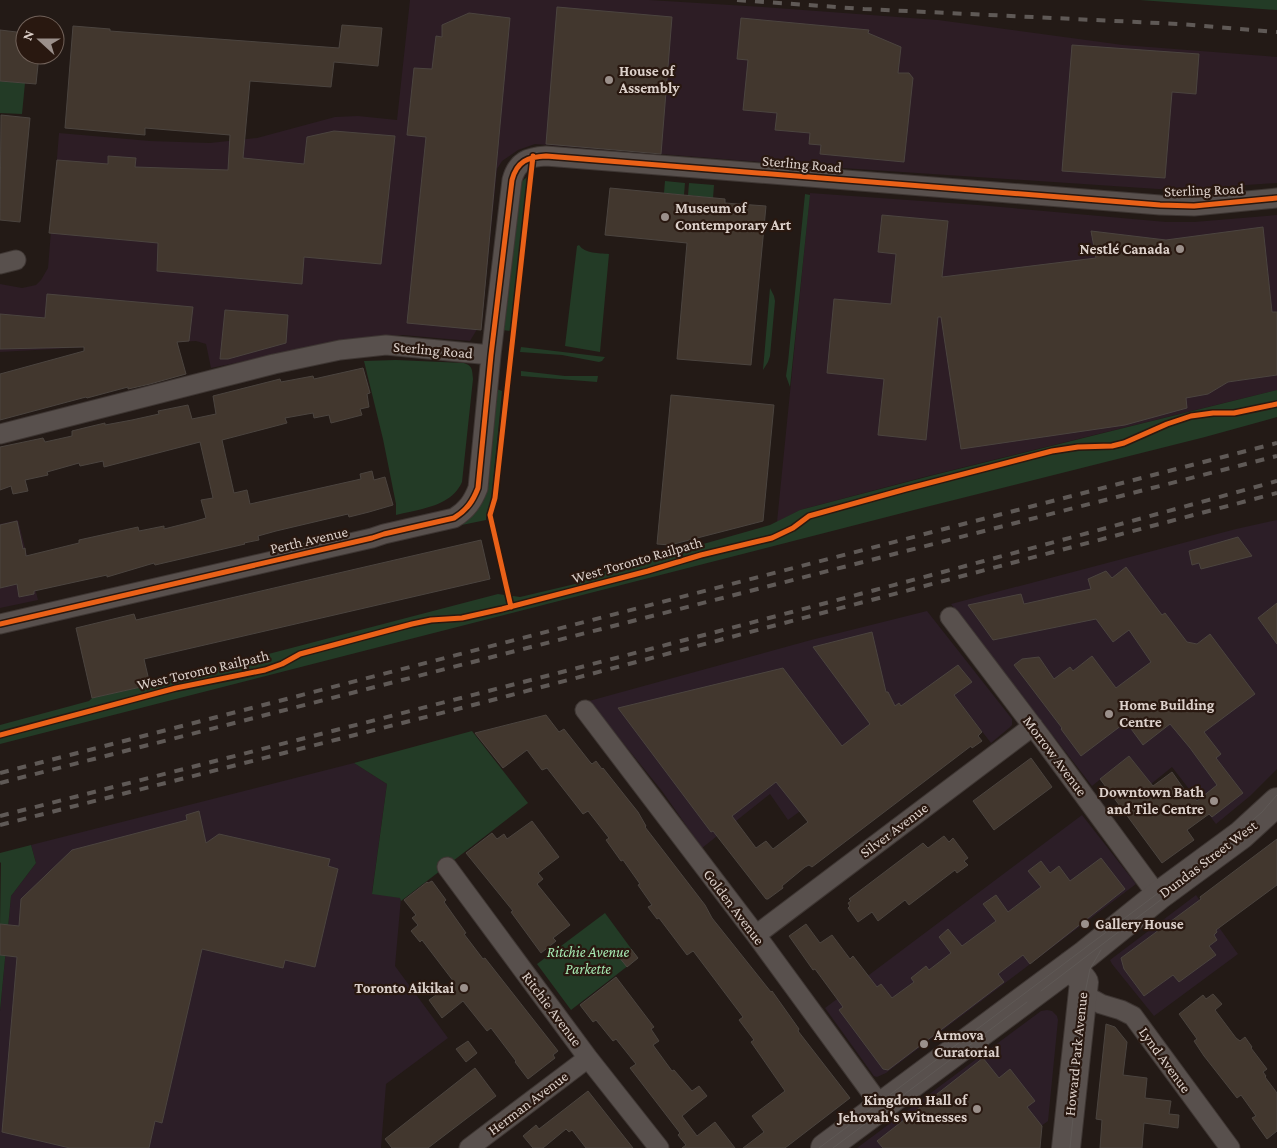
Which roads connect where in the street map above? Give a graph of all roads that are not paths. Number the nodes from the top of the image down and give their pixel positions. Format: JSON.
{"nodes":[{"id":1,"x":1277,"y":198,"type":"edge"},
{"id":2,"x":491,"y":355,"type":"junction"},
{"id":3,"x":0,"y":434,"type":"edge"},
{"id":4,"x":950,"y":616,"type":"dead end"},
{"id":5,"x":0,"y":624,"type":"edge"},
{"id":6,"x":585,"y":710,"type":"dead end"},
{"id":7,"x":1033,"y":726,"type":"junction"},
{"id":8,"x":1277,"y":802,"type":"edge"},
{"id":9,"x":447,"y":867,"type":"dead end"},
{"id":10,"x":1158,"y":896,"type":"junction"},
{"id":11,"x":756,"y":935,"type":"junction"},
{"id":12,"x":1071,"y":965,"type":"junction"},
{"id":13,"x":1082,"y":994,"type":"junction"},
{"id":14,"x":588,"y":1058,"type":"junction"},
{"id":15,"x":881,"y":1106,"type":"junction"},
{"id":16,"x":469,"y":1148,"type":"edge"},
{"id":17,"x":660,"y":1148,"type":"edge"},
{"id":18,"x":825,"y":1148,"type":"edge"},
{"id":19,"x":1066,"y":1148,"type":"edge"},
{"id":20,"x":1230,"y":1148,"type":"edge"}],
"edges":[{"from":1,"to":2,"type":"street","name":"Sterling Road"},
{"from":2,"to":3,"type":"street","name":"Sterling Road"},
{"from":2,"to":5,"type":"street","name":"Perth Avenue"},
{"from":4,"to":7,"type":"street","name":"Morrow Avenue"},
{"from":6,"to":11,"type":"street","name":"Golden Avenue"},
{"from":7,"to":10,"type":"street","name":"Morrow Avenue"},
{"from":7,"to":11,"type":"street","name":"Silver Avenue"},
{"from":8,"to":10,"type":"main road","name":"Dundas Street West"},
{"from":9,"to":14,"type":"street","name":"Ritchie Avenue"},
{"from":10,"to":12,"type":"main road","name":"Dundas Street West"},
{"from":11,"to":15,"type":"street","name":"Golden Avenue"},
{"from":12,"to":13,"type":"main road","name":"Howard Park Avenue"},
{"from":12,"to":15,"type":"main road","name":"Dundas Street West"},
{"from":13,"to":19,"type":"main road","name":"Howard Park Avenue"},
{"from":13,"to":20,"type":"street","name":"Lynd Avenue"},
{"from":14,"to":16,"type":"street","name":"Herman Avenue"},
{"from":14,"to":17,"type":"street","name":"Ritchie Avenue"},
{"from":15,"to":18,"type":"main road","name":"Dundas Street West"}]}
